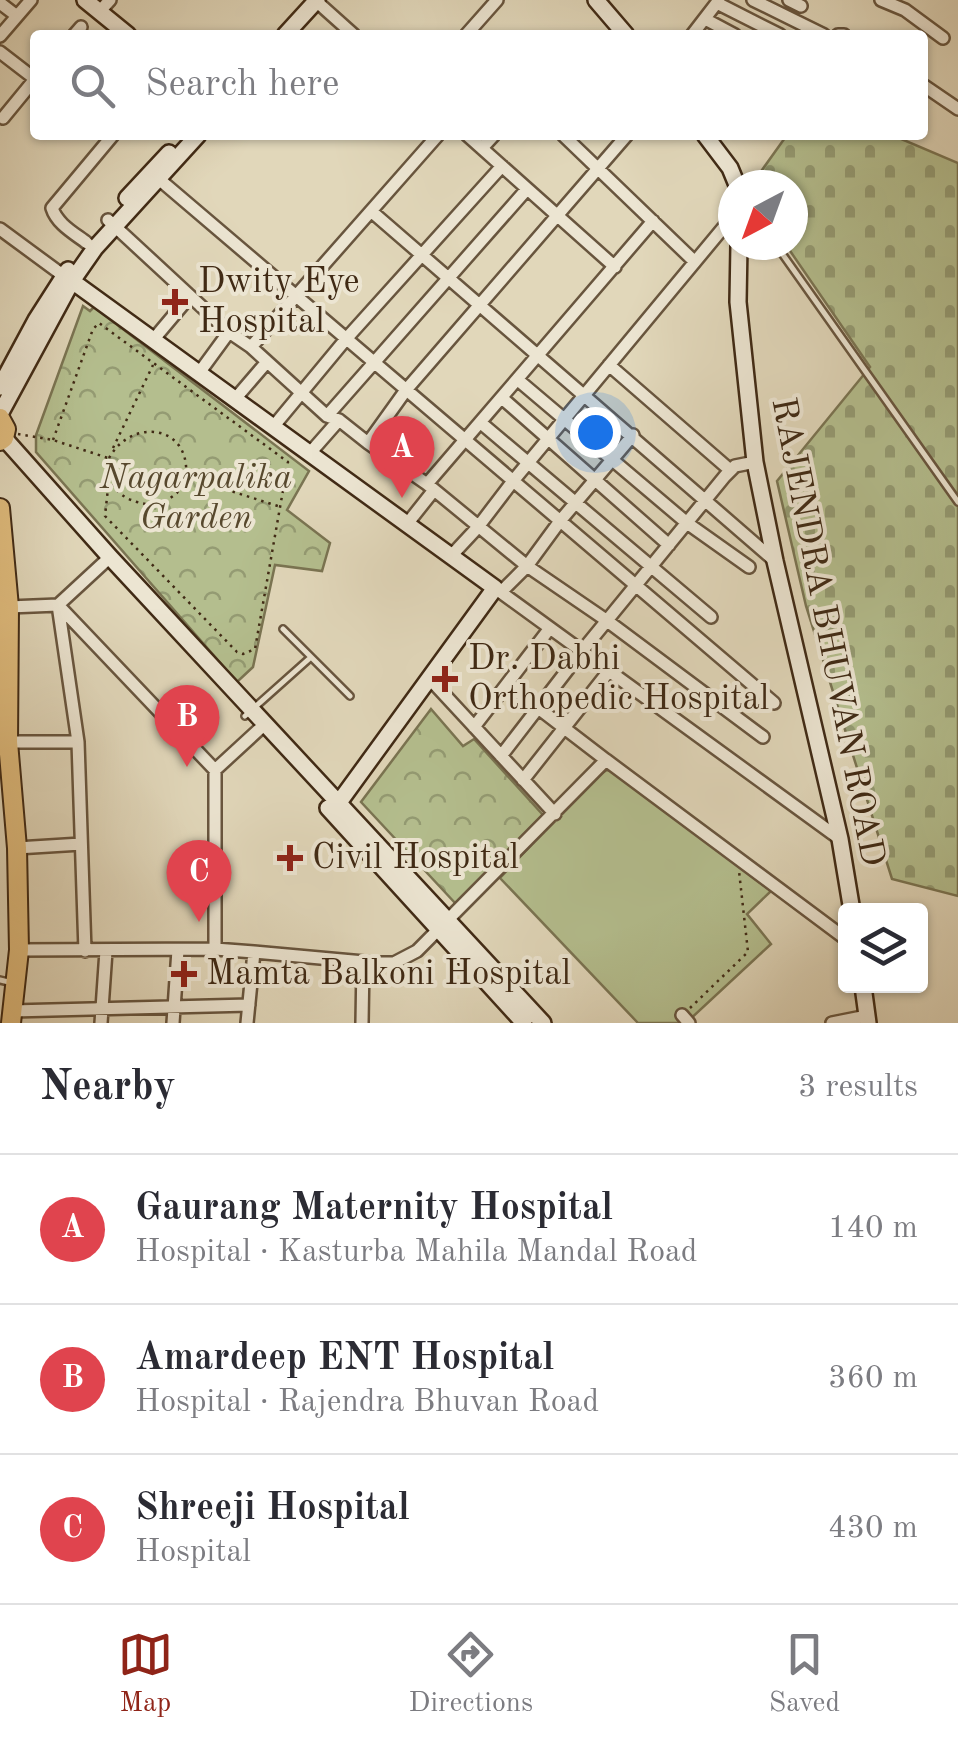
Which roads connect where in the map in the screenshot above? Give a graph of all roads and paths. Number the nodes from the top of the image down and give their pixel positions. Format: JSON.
{"nodes":[{"id":1,"x":31,"y":0,"type":"edge"},
{"id":2,"x":84,"y":0,"type":"edge"},
{"id":3,"x":497,"y":0,"type":"edge"},
{"id":4,"x":596,"y":0,"type":"edge"},
{"id":5,"x":753,"y":0,"type":"edge"},
{"id":6,"x":881,"y":0,"type":"edge"},
{"id":7,"x":317,"y":1,"type":"edge"},
{"id":8,"x":718,"y":1,"type":"edge"},
{"id":9,"x":0,"y":2,"type":"edge"},
{"id":10,"x":104,"y":6,"type":"edge"},
{"id":11,"x":17,"y":16,"type":"junction"},
{"id":12,"x":706,"y":19,"type":"junction"},
{"id":13,"x":124,"y":30,"type":"edge"},
{"id":14,"x":290,"y":30,"type":"edge"},
{"id":15,"x":349,"y":30,"type":"edge"},
{"id":16,"x":470,"y":30,"type":"edge"},
{"id":17,"x":622,"y":30,"type":"edge"},
{"id":18,"x":696,"y":30,"type":"edge"},
{"id":19,"x":725,"y":30,"type":"edge"},
{"id":20,"x":771,"y":30,"type":"edge"},
{"id":21,"x":814,"y":30,"type":"edge"},
{"id":22,"x":0,"y":36,"type":"edge"},
{"id":23,"x":943,"y":38,"type":"dead end"},
{"id":24,"x":0,"y":52,"type":"edge"},
{"id":25,"x":30,"y":75,"type":"edge"},
{"id":26,"x":30,"y":85,"type":"edge"},
{"id":27,"x":928,"y":88,"type":"edge"},
{"id":28,"x":958,"y":109,"type":"edge"},
{"id":29,"x":4,"y":118,"type":"dead end"},
{"id":30,"x":109,"y":140,"type":"edge"},
{"id":31,"x":182,"y":140,"type":"edge"},
{"id":32,"x":193,"y":140,"type":"edge"},
{"id":33,"x":434,"y":140,"type":"edge"},
{"id":34,"x":473,"y":140,"type":"edge"},
{"id":35,"x":489,"y":140,"type":"edge"},
{"id":36,"x":568,"y":140,"type":"edge"},
{"id":37,"x":623,"y":140,"type":"edge"},
{"id":38,"x":710,"y":140,"type":"edge"},
{"id":39,"x":482,"y":148,"type":"junction"},
{"id":40,"x":502,"y":166,"type":"junction"},
{"id":41,"x":598,"y":168,"type":"junction"},
{"id":42,"x":731,"y":170,"type":"edge"},
{"id":43,"x":155,"y":176,"type":"junction"},
{"id":44,"x":527,"y":188,"type":"junction"},
{"id":45,"x":371,"y":211,"type":"junction"},
{"id":46,"x":557,"y":215,"type":"junction"},
{"id":47,"x":112,"y":222,"type":"junction"},
{"id":48,"x":654,"y":222,"type":"junction"},
{"id":49,"x":0,"y":229,"type":"edge"},
{"id":50,"x":718,"y":235,"type":"edge"},
{"id":51,"x":87,"y":243,"type":"junction"},
{"id":52,"x":422,"y":255,"type":"junction"},
{"id":53,"x":739,"y":260,"type":"edge"},
{"id":54,"x":787,"y":260,"type":"edge"},
{"id":55,"x":696,"y":262,"type":"junction"},
{"id":56,"x":615,"y":266,"type":"junction"},
{"id":57,"x":446,"y":277,"type":"junction"},
{"id":58,"x":68,"y":278,"type":"junction"},
{"id":59,"x":295,"y":295,"type":"junction"},
{"id":60,"x":190,"y":296,"type":"junction"},
{"id":61,"x":478,"y":306,"type":"junction"},
{"id":62,"x":229,"y":332,"type":"junction"},
{"id":63,"x":346,"y":338,"type":"junction"},
{"id":64,"x":153,"y":340,"type":"junction"},
{"id":65,"x":251,"y":347,"type":"junction"},
{"id":66,"x":538,"y":357,"type":"junction"},
{"id":67,"x":374,"y":362,"type":"junction"},
{"id":68,"x":154,"y":363,"type":"junction"},
{"id":69,"x":266,"y":363,"type":"junction"},
{"id":70,"x":609,"y":366,"type":"junction"},
{"id":71,"x":199,"y":373,"type":"junction"},
{"id":72,"x":518,"y":380,"type":"junction"},
{"id":73,"x":0,"y":388,"type":"edge"},
{"id":74,"x":406,"y":390,"type":"junction"},
{"id":75,"x":301,"y":394,"type":"junction"},
{"id":76,"x":584,"y":396,"type":"junction"},
{"id":77,"x":502,"y":398,"type":"junction"},
{"id":78,"x":235,"y":400,"type":"junction"},
{"id":79,"x":333,"y":418,"type":"junction"},
{"id":80,"x":564,"y":419,"type":"junction"},
{"id":81,"x":481,"y":423,"type":"junction"},
{"id":82,"x":273,"y":426,"type":"junction"},
{"id":83,"x":2,"y":429,"type":"edge"},
{"id":84,"x":634,"y":434,"type":"junction"},
{"id":85,"x":548,"y":439,"type":"junction"},
{"id":86,"x":53,"y":440,"type":"junction"},
{"id":87,"x":465,"y":440,"type":"junction"},
{"id":88,"x":368,"y":444,"type":"junction"},
{"id":89,"x":310,"y":454,"type":"junction"},
{"id":90,"x":108,"y":458,"type":"junction"},
{"id":91,"x":612,"y":460,"type":"junction"},
{"id":92,"x":755,"y":462,"type":"junction"},
{"id":93,"x":528,"y":463,"type":"junction"},
{"id":94,"x":730,"y":470,"type":"junction"},
{"id":95,"x":186,"y":477,"type":"junction"},
{"id":96,"x":109,"y":478,"type":"junction"},
{"id":97,"x":595,"y":480,"type":"junction"},
{"id":98,"x":513,"y":481,"type":"junction"},
{"id":99,"x":431,"y":487,"type":"junction"},
{"id":100,"x":705,"y":501,"type":"junction"},
{"id":101,"x":958,"y":502,"type":"edge"},
{"id":102,"x":576,"y":503,"type":"junction"},
{"id":103,"x":280,"y":507,"type":"junction"},
{"id":104,"x":0,"y":508,"type":"edge"},
{"id":105,"x":560,"y":522,"type":"junction"},
{"id":106,"x":687,"y":523,"type":"junction"},
{"id":107,"x":407,"y":524,"type":"junction"},
{"id":108,"x":478,"y":527,"type":"junction"},
{"id":109,"x":669,"y":545,"type":"junction"},
{"id":110,"x":450,"y":556,"type":"junction"},
{"id":111,"x":107,"y":560,"type":"junction"},
{"id":112,"x":774,"y":561,"type":"junction"},
{"id":113,"x":527,"y":566,"type":"junction"},
{"id":114,"x":749,"y":566,"type":"dead end"},
{"id":115,"x":651,"y":567,"type":"junction"},
{"id":116,"x":636,"y":586,"type":"junction"},
{"id":117,"x":498,"y":590,"type":"junction"},
{"id":118,"x":58,"y":605,"type":"junction"},
{"id":119,"x":9,"y":607,"type":"junction"},
{"id":120,"x":711,"y":618,"type":"dead end"},
{"id":121,"x":606,"y":620,"type":"junction"},
{"id":122,"x":283,"y":628,"type":"dead end"},
{"id":123,"x":550,"y":628,"type":"junction"},
{"id":124,"x":582,"y":651,"type":"junction"},
{"id":125,"x":310,"y":657,"type":"junction"},
{"id":126,"x":609,"y":671,"type":"junction"},
{"id":127,"x":428,"y":678,"type":"junction"},
{"id":128,"x":506,"y":684,"type":"junction"},
{"id":129,"x":350,"y":696,"type":"dead end"},
{"id":130,"x":774,"y":703,"type":"dead end"},
{"id":131,"x":538,"y":708,"type":"junction"},
{"id":132,"x":248,"y":713,"type":"junction"},
{"id":133,"x":564,"y":727,"type":"junction"},
{"id":134,"x":262,"y":728,"type":"junction"},
{"id":135,"x":474,"y":728,"type":"junction"},
{"id":136,"x":763,"y":737,"type":"dead end"},
{"id":137,"x":4,"y":738,"type":"edge"},
{"id":138,"x":78,"y":742,"type":"junction"},
{"id":139,"x":501,"y":756,"type":"junction"},
{"id":140,"x":606,"y":760,"type":"junction"},
{"id":141,"x":215,"y":770,"type":"junction"},
{"id":142,"x":523,"y":780,"type":"junction"},
{"id":143,"x":7,"y":805,"type":"edge"},
{"id":144,"x":335,"y":808,"type":"junction"},
{"id":145,"x":556,"y":814,"type":"junction"},
{"id":146,"x":840,"y":839,"type":"junction"},
{"id":147,"x":81,"y":844,"type":"junction"},
{"id":148,"x":18,"y":848,"type":"junction"},
{"id":149,"x":738,"y":858,"type":"junction"},
{"id":150,"x":851,"y":903,"type":"edge"},
{"id":151,"x":443,"y":925,"type":"junction"},
{"id":152,"x":838,"y":933,"type":"edge"},
{"id":153,"x":215,"y":949,"type":"junction"},
{"id":154,"x":19,"y":950,"type":"junction"},
{"id":155,"x":178,"y":950,"type":"junction"},
{"id":156,"x":106,"y":951,"type":"junction"},
{"id":157,"x":84,"y":952,"type":"junction"},
{"id":158,"x":254,"y":952,"type":"junction"},
{"id":159,"x":362,"y":962,"type":"junction"},
{"id":160,"x":8,"y":982,"type":"edge"},
{"id":161,"x":863,"y":993,"type":"edge"},
{"id":162,"x":508,"y":995,"type":"junction"},
{"id":163,"x":249,"y":1004,"type":"junction"},
{"id":164,"x":174,"y":1006,"type":"junction"},
{"id":165,"x":102,"y":1008,"type":"junction"},
{"id":166,"x":8,"y":1019,"type":"edge"},
{"id":167,"x":686,"y":1019,"type":"edge"},
{"id":168,"x":868,"y":1019,"type":"edge"},
{"id":169,"x":101,"y":1023,"type":"edge"},
{"id":170,"x":173,"y":1023,"type":"edge"},
{"id":171,"x":247,"y":1023,"type":"edge"},
{"id":172,"x":362,"y":1023,"type":"edge"},
{"id":173,"x":524,"y":1023,"type":"edge"},
{"id":174,"x":542,"y":1023,"type":"edge"},
{"id":175,"x":832,"y":1023,"type":"edge"}],
"edges":[{"from":1,"to":11,"type":"street"},
{"from":2,"to":10,"type":"street"},
{"from":3,"to":16,"type":"street"},
{"from":4,"to":17,"type":"street"},
{"from":5,"to":21,"type":"street"},
{"from":6,"to":23,"type":"street"},
{"from":7,"to":14,"type":"street"},
{"from":7,"to":15,"type":"street"},
{"from":8,"to":12,"type":"street"},
{"from":8,"to":20,"type":"street"},
{"from":9,"to":11,"type":"street"},
{"from":10,"to":13,"type":"street"},
{"from":11,"to":22,"type":"street"},
{"from":12,"to":18,"type":"street"},
{"from":12,"to":19,"type":"street"},
{"from":24,"to":25,"type":"street"},
{"from":26,"to":29,"type":"street"},
{"from":27,"to":28,"type":"street"},
{"from":30,"to":51,"type":"street"},
{"from":31,"to":43,"type":"street"},
{"from":32,"to":43,"type":"street"},
{"from":33,"to":45,"type":"street"},
{"from":34,"to":39,"type":"street"},
{"from":35,"to":39,"type":"street"},
{"from":36,"to":41,"type":"street"},
{"from":37,"to":41,"type":"street"},
{"from":38,"to":42,"type":"street"},
{"from":39,"to":40,"type":"street"},
{"from":40,"to":44,"type":"street"},
{"from":40,"to":52,"type":"street"},
{"from":41,"to":46,"type":"street"},
{"from":41,"to":48,"type":"street"},
{"from":43,"to":47,"type":"street"},
{"from":43,"to":59,"type":"street"},
{"from":44,"to":46,"type":"street"},
{"from":44,"to":57,"type":"street"},
{"from":45,"to":52,"type":"street"},
{"from":45,"to":59,"type":"street"},
{"from":46,"to":56,"type":"street"},
{"from":46,"to":61,"type":"street"},
{"from":47,"to":51,"type":"street"},
{"from":47,"to":58,"type":"street"},
{"from":47,"to":60,"type":"street"},
{"from":48,"to":55,"type":"street"},
{"from":48,"to":56,"type":"street"},
{"from":49,"to":58,"type":"street"},
{"from":50,"to":55,"type":"street"},
{"from":51,"to":58,"type":"street"},
{"from":52,"to":57,"type":"street"},
{"from":52,"to":63,"type":"street"},
{"from":53,"to":92,"type":"street","name":"RAJENDRA BHUVAN ROAD"},
{"from":54,"to":101,"type":"lane"},
{"from":55,"to":70,"type":"street"},
{"from":56,"to":66,"type":"street"},
{"from":57,"to":61,"type":"street"},
{"from":57,"to":67,"type":"street"},
{"from":58,"to":64,"type":"street"},
{"from":58,"to":73,"type":"street"},
{"from":58,"to":83,"type":"street"},
{"from":59,"to":63,"type":"street"},
{"from":59,"to":65,"type":"street"},
{"from":60,"to":62,"type":"street"},
{"from":60,"to":64,"type":"street"},
{"from":61,"to":66,"type":"street"},
{"from":61,"to":74,"type":"street"},
{"from":62,"to":65,"type":"street"},
{"from":62,"to":71,"type":"street"},
{"from":63,"to":67,"type":"street"},
{"from":63,"to":75,"type":"street"},
{"from":64,"to":71,"type":"street"},
{"from":65,"to":69,"type":"street"},
{"from":66,"to":72,"type":"street"},
{"from":66,"to":76,"type":"street"},
{"from":67,"to":74,"type":"street"},
{"from":67,"to":79,"type":"street"},
{"from":68,"to":86,"type":"path"},
{"from":68,"to":90,"type":"path"},
{"from":68,"to":103,"type":"path"},
{"from":69,"to":75,"type":"street"},
{"from":69,"to":78,"type":"street"},
{"from":70,"to":76,"type":"street"},
{"from":70,"to":94,"type":"street"},
{"from":71,"to":78,"type":"street"},
{"from":72,"to":77,"type":"street"},
{"from":72,"to":80,"type":"street"},
{"from":74,"to":87,"type":"street"},
{"from":74,"to":88,"type":"street"},
{"from":75,"to":79,"type":"street"},
{"from":75,"to":82,"type":"street"},
{"from":76,"to":80,"type":"street"},
{"from":76,"to":84,"type":"street"},
{"from":77,"to":81,"type":"street"},
{"from":77,"to":85,"type":"street"},
{"from":78,"to":82,"type":"street"},
{"from":79,"to":88,"type":"street"},
{"from":79,"to":89,"type":"street"},
{"from":80,"to":85,"type":"street"},
{"from":80,"to":91,"type":"street"},
{"from":81,"to":87,"type":"street"},
{"from":81,"to":93,"type":"street"},
{"from":82,"to":89,"type":"street"},
{"from":83,"to":86,"type":"path"},
{"from":83,"to":111,"type":"street"},
{"from":84,"to":91,"type":"street"},
{"from":84,"to":100,"type":"street"},
{"from":85,"to":93,"type":"street"},
{"from":85,"to":97,"type":"street"},
{"from":86,"to":90,"type":"path"},
{"from":87,"to":98,"type":"street"},
{"from":87,"to":99,"type":"street"},
{"from":88,"to":99,"type":"street"},
{"from":89,"to":107,"type":"street"},
{"from":90,"to":95,"type":"path"},
{"from":90,"to":96,"type":"path"},
{"from":91,"to":97,"type":"street"},
{"from":91,"to":106,"type":"street"},
{"from":92,"to":94,"type":"street"},
{"from":92,"to":112,"type":"street","name":"RAJENDRA BHUVAN ROAD"},
{"from":93,"to":98,"type":"street"},
{"from":93,"to":102,"type":"street"},
{"from":94,"to":100,"type":"street"},
{"from":95,"to":96,"type":"path"},
{"from":95,"to":103,"type":"path"},
{"from":96,"to":103,"type":"path"},
{"from":97,"to":102,"type":"street"},
{"from":97,"to":109,"type":"street"},
{"from":98,"to":105,"type":"street"},
{"from":98,"to":108,"type":"street"},
{"from":99,"to":107,"type":"street"},
{"from":99,"to":108,"type":"street"},
{"from":100,"to":106,"type":"street"},
{"from":100,"to":112,"type":"street"},
{"from":102,"to":105,"type":"street"},
{"from":102,"to":115,"type":"street"},
{"from":104,"to":119,"type":"main road"},
{"from":105,"to":113,"type":"street"},
{"from":105,"to":116,"type":"street"},
{"from":106,"to":109,"type":"street"},
{"from":106,"to":114,"type":"street"},
{"from":107,"to":110,"type":"street"},
{"from":108,"to":110,"type":"street"},
{"from":108,"to":113,"type":"street"},
{"from":109,"to":115,"type":"street"},
{"from":110,"to":117,"type":"street"},
{"from":111,"to":118,"type":"street"},
{"from":111,"to":132,"type":"street"},
{"from":112,"to":146,"type":"street","name":"RAJENDRA BHUVAN ROAD"},
{"from":113,"to":117,"type":"street"},
{"from":113,"to":121,"type":"street"},
{"from":115,"to":116,"type":"street"},
{"from":115,"to":120,"type":"street"},
{"from":116,"to":121,"type":"street"},
{"from":116,"to":130,"type":"street"},
{"from":117,"to":123,"type":"street"},
{"from":117,"to":127,"type":"street"},
{"from":118,"to":119,"type":"street"},
{"from":118,"to":138,"type":"street"},
{"from":118,"to":141,"type":"street"},
{"from":119,"to":137,"type":"main road"},
{"from":121,"to":124,"type":"street"},
{"from":121,"to":136,"type":"street"},
{"from":122,"to":125,"type":"lane"},
{"from":123,"to":124,"type":"street"},
{"from":123,"to":128,"type":"street"},
{"from":124,"to":126,"type":"street"},
{"from":124,"to":131,"type":"street"},
{"from":125,"to":129,"type":"lane"},
{"from":125,"to":132,"type":"lane"},
{"from":126,"to":133,"type":"street"},
{"from":126,"to":146,"type":"street"},
{"from":127,"to":135,"type":"street"},
{"from":127,"to":144,"type":"street"},
{"from":128,"to":131,"type":"street"},
{"from":128,"to":135,"type":"street"},
{"from":131,"to":133,"type":"street"},
{"from":131,"to":139,"type":"street"},
{"from":132,"to":134,"type":"street"},
{"from":133,"to":140,"type":"street"},
{"from":133,"to":142,"type":"street"},
{"from":134,"to":141,"type":"street"},
{"from":134,"to":144,"type":"street"},
{"from":135,"to":139,"type":"street"},
{"from":137,"to":138,"type":"street"},
{"from":137,"to":143,"type":"main road"},
{"from":138,"to":147,"type":"street"},
{"from":139,"to":142,"type":"street"},
{"from":140,"to":145,"type":"street"},
{"from":140,"to":149,"type":"street"},
{"from":141,"to":153,"type":"street"},
{"from":142,"to":145,"type":"street"},
{"from":143,"to":148,"type":"main road"},
{"from":143,"to":160,"type":"main road"},
{"from":144,"to":151,"type":"street"},
{"from":145,"to":151,"type":"street"},
{"from":146,"to":150,"type":"street","name":"RAJENDRA BHUVAN ROAD"},
{"from":147,"to":148,"type":"street"},
{"from":147,"to":157,"type":"street"},
{"from":148,"to":154,"type":"main road"},
{"from":149,"to":152,"type":"street"},
{"from":149,"to":167,"type":"path"},
{"from":151,"to":159,"type":"street"},
{"from":151,"to":162,"type":"street"},
{"from":153,"to":155,"type":"street"},
{"from":153,"to":158,"type":"street"},
{"from":154,"to":157,"type":"street"},
{"from":154,"to":160,"type":"main road"},
{"from":155,"to":156,"type":"street"},
{"from":155,"to":164,"type":"street"},
{"from":156,"to":157,"type":"street"},
{"from":156,"to":165,"type":"street"},
{"from":158,"to":159,"type":"street"},
{"from":158,"to":163,"type":"street"},
{"from":159,"to":172,"type":"street"},
{"from":160,"to":166,"type":"main road"},
{"from":161,"to":168,"type":"street"},
{"from":162,"to":173,"type":"street"},
{"from":162,"to":174,"type":"street"},
{"from":163,"to":164,"type":"street"},
{"from":163,"to":171,"type":"street"},
{"from":164,"to":165,"type":"street"},
{"from":164,"to":170,"type":"street"},
{"from":165,"to":166,"type":"street"},
{"from":165,"to":169,"type":"street"},
{"from":168,"to":175,"type":"street"}]}
